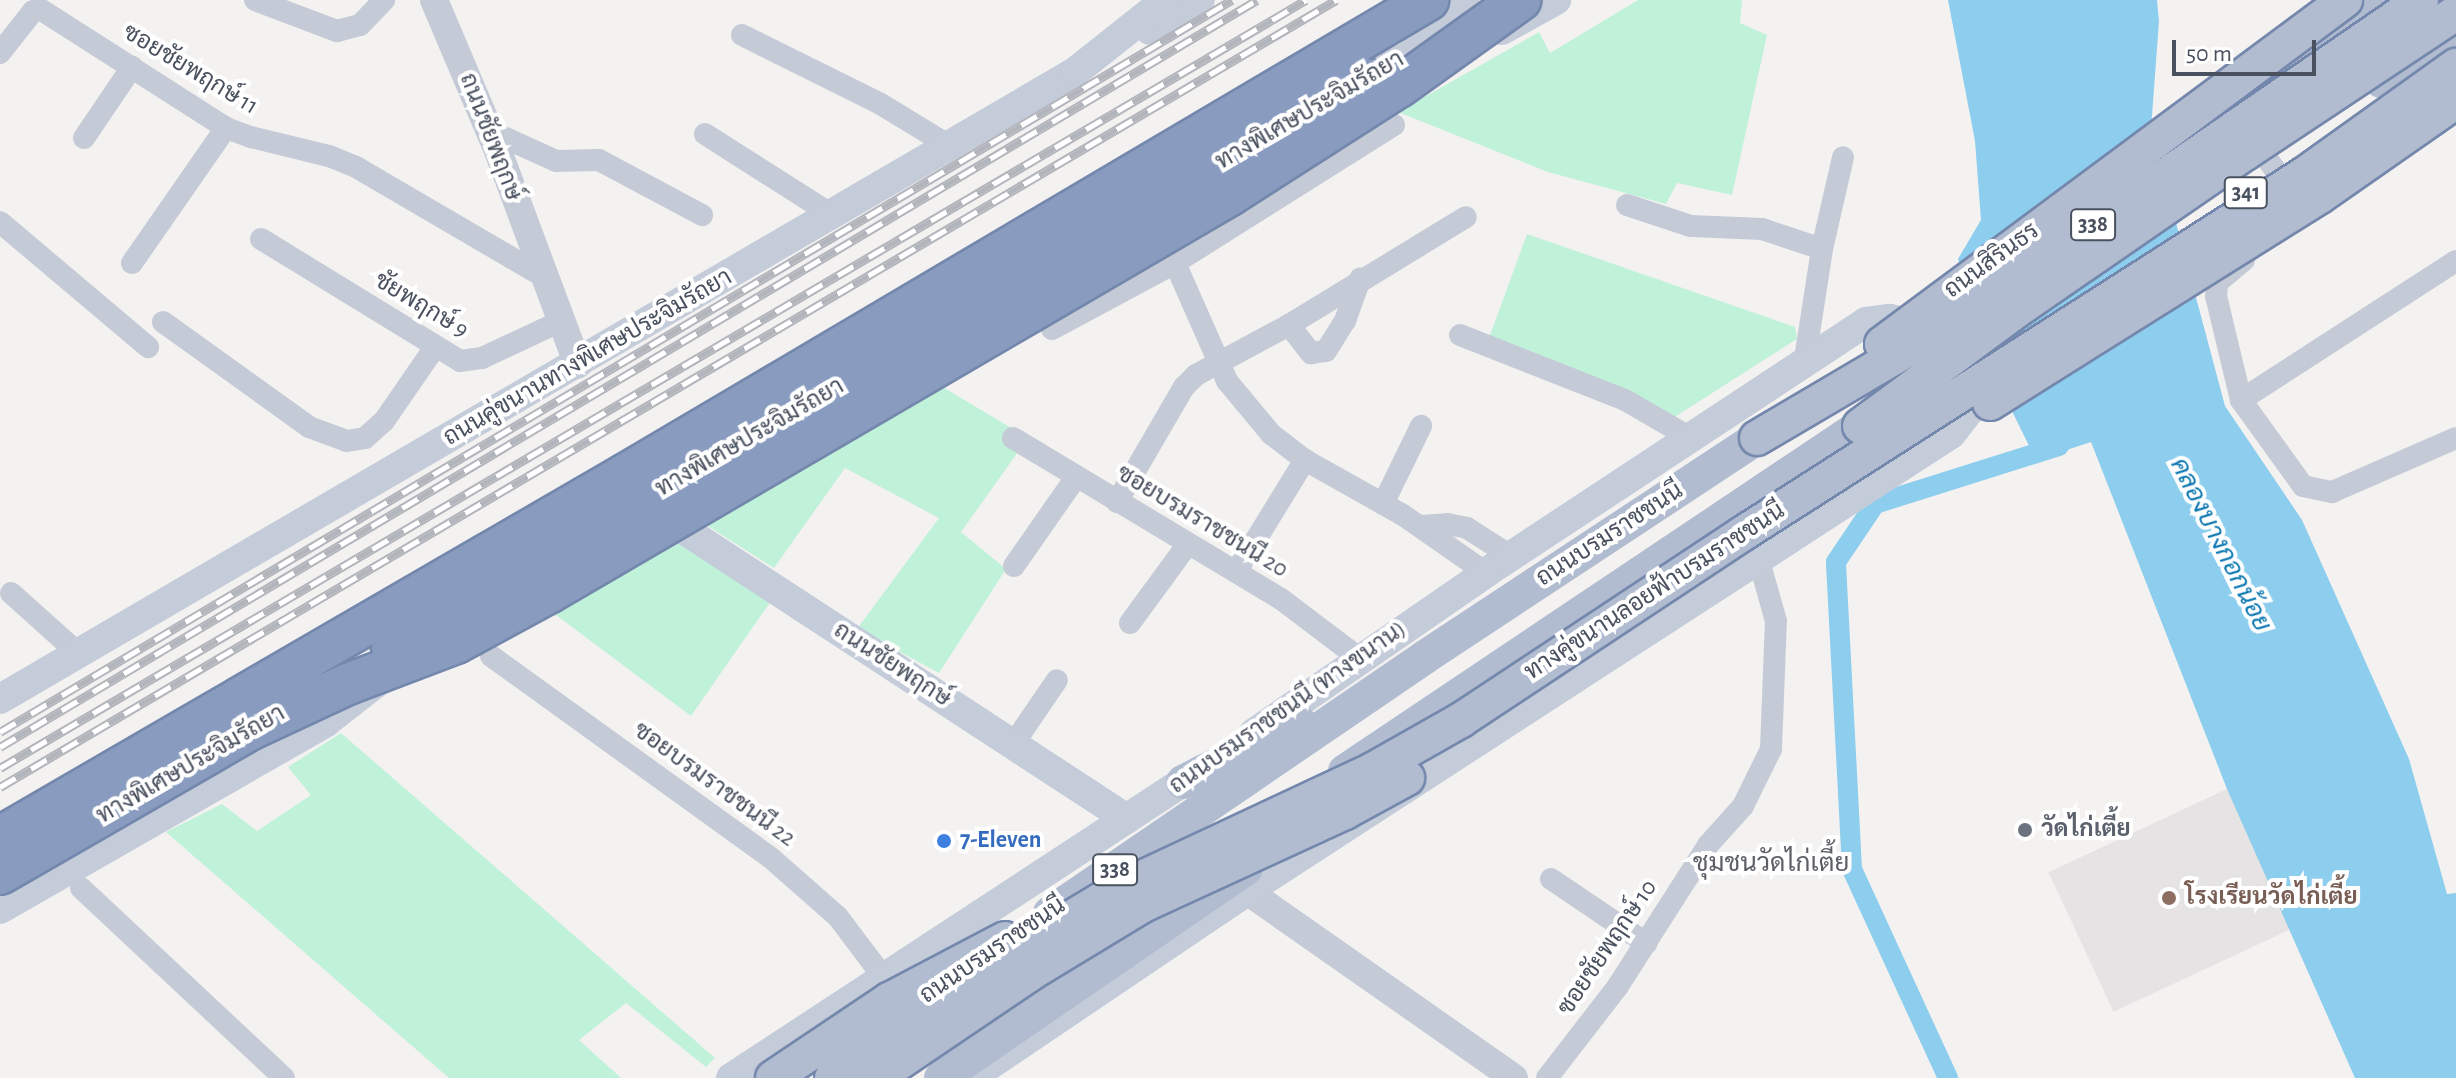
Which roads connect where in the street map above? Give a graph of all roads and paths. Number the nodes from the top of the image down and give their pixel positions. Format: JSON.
{"nodes":[{"id":1,"x":255,"y":0,"type":"edge"},
{"id":2,"x":384,"y":0,"type":"edge"},
{"id":3,"x":434,"y":0,"type":"edge"},
{"id":4,"x":1176,"y":0,"type":"edge"},
{"id":5,"x":1200,"y":0,"type":"edge"},
{"id":6,"x":1428,"y":0,"type":"edge"},
{"id":7,"x":1464,"y":0,"type":"edge"},
{"id":8,"x":1556,"y":0,"type":"edge"},
{"id":9,"x":2345,"y":0,"type":"edge"},
{"id":10,"x":2383,"y":0,"type":"edge"},
{"id":11,"x":2421,"y":0,"type":"edge"},
{"id":12,"x":1510,"y":4,"type":"edge"},
{"id":13,"x":1158,"y":8,"type":"edge"},
{"id":14,"x":2456,"y":13,"type":"edge"},
{"id":15,"x":742,"y":35,"type":"dead end"},
{"id":16,"x":2456,"y":35,"type":"edge"},
{"id":17,"x":0,"y":53,"type":"edge"},
{"id":18,"x":2299,"y":57,"type":"junction"},
{"id":19,"x":2456,"y":57,"type":"edge"},
{"id":20,"x":2456,"y":66,"type":"edge"},
{"id":21,"x":132,"y":67,"type":"junction"},
{"id":22,"x":1075,"y":72,"type":"junction"},
{"id":23,"x":2456,"y":101,"type":"edge"},
{"id":24,"x":2456,"y":114,"type":"edge"},
{"id":25,"x":1274,"y":119,"type":"junction"},
{"id":26,"x":1394,"y":125,"type":"dead end"},
{"id":27,"x":226,"y":128,"type":"junction"},
{"id":28,"x":490,"y":131,"type":"junction"},
{"id":29,"x":705,"y":134,"type":"dead end"},
{"id":30,"x":84,"y":138,"type":"dead end"},
{"id":31,"x":948,"y":145,"type":"junction"},
{"id":32,"x":1843,"y":157,"type":"dead end"},
{"id":33,"x":2284,"y":182,"type":"junction"},
{"id":34,"x":2336,"y":195,"type":"junction"},
{"id":35,"x":1627,"y":205,"type":"dead end"},
{"id":36,"x":702,"y":215,"type":"dead end"},
{"id":37,"x":832,"y":215,"type":"junction"},
{"id":38,"x":1466,"y":217,"type":"dead end"},
{"id":39,"x":0,"y":222,"type":"edge"},
{"id":40,"x":2281,"y":232,"type":"junction"},
{"id":41,"x":261,"y":239,"type":"dead end"},
{"id":42,"x":1822,"y":249,"type":"junction"},
{"id":43,"x":2456,"y":261,"type":"edge"},
{"id":44,"x":132,"y":263,"type":"dead end"},
{"id":45,"x":1175,"y":263,"type":"junction"},
{"id":46,"x":544,"y":277,"type":"junction"},
{"id":47,"x":1360,"y":279,"type":"junction"},
{"id":48,"x":561,"y":321,"type":"junction"},
{"id":49,"x":163,"y":322,"type":"dead end"},
{"id":50,"x":1289,"y":325,"type":"junction"},
{"id":51,"x":1052,"y":329,"type":"dead end"},
{"id":52,"x":1460,"y":335,"type":"dead end"},
{"id":53,"x":148,"y":347,"type":"dead end"},
{"id":54,"x":435,"y":347,"type":"junction"},
{"id":55,"x":1805,"y":359,"type":"junction"},
{"id":56,"x":1219,"y":362,"type":"junction"},
{"id":57,"x":578,"y":365,"type":"junction"},
{"id":58,"x":2241,"y":400,"type":"junction"},
{"id":59,"x":1421,"y":426,"type":"dead end"},
{"id":60,"x":1860,"y":426,"type":"junction"},
{"id":61,"x":1689,"y":437,"type":"junction"},
{"id":62,"x":1013,"y":438,"type":"dead end"},
{"id":63,"x":1757,"y":438,"type":"junction"},
{"id":64,"x":2456,"y":438,"type":"edge"},
{"id":65,"x":1305,"y":460,"type":"junction"},
{"id":66,"x":662,"y":476,"type":"junction"},
{"id":67,"x":1076,"y":477,"type":"junction"},
{"id":68,"x":1117,"y":502,"type":"junction"},
{"id":69,"x":1383,"y":504,"type":"junction"},
{"id":70,"x":657,"y":512,"type":"junction"},
{"id":71,"x":622,"y":516,"type":"junction"},
{"id":72,"x":1420,"y":526,"type":"junction"},
{"id":73,"x":1187,"y":545,"type":"junction"},
{"id":74,"x":1511,"y":556,"type":"junction"},
{"id":75,"x":1759,"y":561,"type":"junction"},
{"id":76,"x":1014,"y":566,"type":"dead end"},
{"id":77,"x":1236,"y":572,"type":"junction"},
{"id":78,"x":1486,"y":573,"type":"junction"},
{"id":79,"x":11,"y":593,"type":"dead end"},
{"id":80,"x":1130,"y":623,"type":"dead end"},
{"id":81,"x":79,"y":654,"type":"junction"},
{"id":82,"x":491,"y":656,"type":"dead end"},
{"id":83,"x":1425,"y":657,"type":"junction"},
{"id":84,"x":1359,"y":658,"type":"junction"},
{"id":85,"x":1057,"y":680,"type":"dead end"},
{"id":86,"x":1469,"y":685,"type":"junction"},
{"id":87,"x":0,"y":699,"type":"edge"},
{"id":88,"x":1014,"y":743,"type":"junction"},
{"id":89,"x":1183,"y":782,"type":"junction"},
{"id":90,"x":1401,"y":792,"type":"junction"},
{"id":91,"x":1127,"y":819,"type":"junction"},
{"id":92,"x":0,"y":837,"type":"edge"},
{"id":93,"x":1290,"y":838,"type":"junction"},
{"id":94,"x":0,"y":875,"type":"edge"},
{"id":95,"x":1551,"y":879,"type":"dead end"},
{"id":96,"x":81,"y":888,"type":"dead end"},
{"id":97,"x":1121,"y":888,"type":"junction"},
{"id":98,"x":1247,"y":891,"type":"junction"},
{"id":99,"x":0,"y":909,"type":"edge"},
{"id":100,"x":1646,"y":943,"type":"junction"},
{"id":101,"x":884,"y":978,"type":"junction"},
{"id":102,"x":284,"y":1078,"type":"edge"},
{"id":103,"x":731,"y":1078,"type":"edge"},
{"id":104,"x":773,"y":1078,"type":"edge"},
{"id":105,"x":803,"y":1078,"type":"edge"},
{"id":106,"x":832,"y":1078,"type":"edge"},
{"id":107,"x":876,"y":1078,"type":"edge"},
{"id":108,"x":897,"y":1078,"type":"edge"},
{"id":109,"x":941,"y":1078,"type":"edge"},
{"id":110,"x":970,"y":1078,"type":"edge"},
{"id":111,"x":1514,"y":1078,"type":"edge"},
{"id":112,"x":1547,"y":1078,"type":"edge"}],
"edges":[{"from":1,"to":2,"type":"street"},
{"from":3,"to":28,"type":"street","name":"ถนนชัยพฤกษ์"},
{"from":4,"to":13,"type":"main road","name":"ถนนคู่ขนานทางพิเศษประจิมรัถยา"},
{"from":5,"to":22,"type":"main road"},
{"from":6,"to":92,"type":"highway","name":"ทางพิเศษประจิมรัถยา","bridge":true},
{"from":7,"to":66,"type":"main road"},
{"from":8,"to":25,"type":"main road"},
{"from":9,"to":63,"type":"main road","name":"ถนนสิรินธร","bridge":true},
{"from":10,"to":18,"type":"main road"},
{"from":11,"to":63,"type":"main road","name":"ถนนบรมราชชนนี","number":"338","bridge":true},
{"from":12,"to":25,"type":"main road"},
{"from":12,"to":94,"type":"highway","name":"ทางพิเศษประจิมรัถยา","bridge":true},
{"from":13,"to":22,"type":"main road","name":"ถนนคู่ขนานทางพิเศษประจิมรัถยา"},
{"from":14,"to":60,"type":"main road","name":"ถนนบรมราชชนนี","number":"338","bridge":true},
{"from":15,"to":31,"type":"street"},
{"from":16,"to":18,"type":"main road"},
{"from":17,"to":21,"type":"street","name":"ซอยชัยพฤกษ์ 11"},
{"from":18,"to":33,"type":"street"},
{"from":19,"to":60,"type":"main road","number":"341","bridge":true},
{"from":20,"to":97,"type":"main road","name":"ทางคู่ขนานลอยฟ้าบรมราชชนนี","bridge":true},
{"from":21,"to":27,"type":"street","name":"ซอยชัยพฤกษ์ 11"},
{"from":21,"to":30,"type":"street"},
{"from":22,"to":31,"type":"main road","name":"ถนนคู่ขนานทางพิเศษประจิมรัถยา"},
{"from":23,"to":93,"type":"main road","name":"ทางคู่ขนานลอยฟ้าบรมราชชนนี","bridge":true},
{"from":24,"to":34,"type":"street"},
{"from":25,"to":66,"type":"main road"},
{"from":26,"to":45,"type":"street"},
{"from":27,"to":44,"type":"street"},
{"from":27,"to":46,"type":"street","name":"ซอยชัยพฤกษ์ 11"},
{"from":28,"to":36,"type":"street"},
{"from":28,"to":46,"type":"street","name":"ถนนชัยพฤกษ์"},
{"from":29,"to":37,"type":"street"},
{"from":31,"to":37,"type":"main road","name":"ถนนคู่ขนานทางพิเศษประจิมรัถยา"},
{"from":32,"to":42,"type":"street"},
{"from":33,"to":34,"type":"street"},
{"from":33,"to":40,"type":"street"},
{"from":34,"to":40,"type":"street"},
{"from":35,"to":42,"type":"street"},
{"from":37,"to":57,"type":"main road","name":"ถนนคู่ขนานทางพิเศษประจิมรัถยา"},
{"from":38,"to":47,"type":"street"},
{"from":39,"to":53,"type":"street"},
{"from":40,"to":58,"type":"street"},
{"from":41,"to":54,"type":"street","name":"ชัยพฤกษ์ 9"},
{"from":42,"to":55,"type":"street"},
{"from":43,"to":58,"type":"street"},
{"from":45,"to":51,"type":"street"},
{"from":45,"to":56,"type":"street"},
{"from":46,"to":48,"type":"street","name":"ถนนชัยพฤกษ์"},
{"from":47,"to":50,"type":"street"},
{"from":47,"to":50,"type":"street"},
{"from":48,"to":54,"type":"street","name":"ชัยพฤกษ์ 9"},
{"from":48,"to":57,"type":"street","name":"ถนนชัยพฤกษ์"},
{"from":49,"to":54,"type":"street"},
{"from":50,"to":56,"type":"street"},
{"from":52,"to":61,"type":"street"},
{"from":55,"to":61,"type":"main road","name":"ถนนบรมราชชนนี (ทางขนาน)","number":"338"},
{"from":55,"to":75,"type":"main road","name":"ถนนบรมราชชนนี (ทางขนาน)","number":"338"},
{"from":56,"to":65,"type":"street"},
{"from":56,"to":68,"type":"street"},
{"from":57,"to":81,"type":"main road","name":"ถนนคู่ขนานทางพิเศษประจิมรัถยา"},
{"from":58,"to":64,"type":"street"},
{"from":59,"to":69,"type":"street"},
{"from":60,"to":86,"type":"main road","name":"ถนนบรมราชชนนี","number":"338"},
{"from":61,"to":74,"type":"main road","name":"ถนนบรมราชชนนี (ทางขนาน)","number":"338"},
{"from":62,"to":67,"type":"street","name":"ซอยบรมราชชนนี 20"},
{"from":63,"to":83,"type":"main road","name":"ถนนบรมราชชนนี","number":"338"},
{"from":65,"to":69,"type":"street"},
{"from":65,"to":77,"type":"street"},
{"from":66,"to":70,"type":"main road"},
{"from":66,"to":71,"type":"main road"},
{"from":67,"to":68,"type":"street","name":"ซอยบรมราชชนนี 20"},
{"from":67,"to":76,"type":"street"},
{"from":68,"to":73,"type":"street","name":"ซอยบรมราชชนนี 20"},
{"from":69,"to":72,"type":"street"},
{"from":70,"to":71,"type":"main road"},
{"from":70,"to":88,"type":"main road","name":"ถนนชัยพฤกษ์"},
{"from":71,"to":99,"type":"main road"},
{"from":72,"to":74,"type":"street"},
{"from":72,"to":78,"type":"street"},
{"from":73,"to":77,"type":"street","name":"ซอยบรมราชชนนี 20"},
{"from":73,"to":80,"type":"street"},
{"from":74,"to":78,"type":"main road","name":"ถนนบรมราชชนนี (ทางขนาน)","number":"338"},
{"from":75,"to":90,"type":"main road"},
{"from":75,"to":100,"type":"street","name":"ซอยชัยพฤกษ์ 10"},
{"from":77,"to":84,"type":"street","name":"ซอยบรมราชชนนี 20"},
{"from":78,"to":84,"type":"main road","name":"ถนนบรมราชชนนี (ทางขนาน)","number":"338"},
{"from":79,"to":81,"type":"street"},
{"from":81,"to":87,"type":"main road","name":"ถนนคู่ขนานทางพิเศษประจิมรัถยา"},
{"from":82,"to":101,"type":"street","name":"ซอยบรมราชชนนี 22"},
{"from":83,"to":89,"type":"main road"},
{"from":83,"to":105,"type":"main road","name":"ถนนบรมราชชนนี","number":"338"},
{"from":84,"to":89,"type":"main road","name":"ถนนบรมราชชนนี (ทางขนาน)","number":"338"},
{"from":85,"to":88,"type":"street"},
{"from":86,"to":90,"type":"main road"},
{"from":86,"to":108,"type":"main road","name":"ถนนบรมราชชนนี","number":"338"},
{"from":88,"to":91,"type":"main road","name":"ถนนชัยพฤกษ์"},
{"from":89,"to":91,"type":"main road","name":"ถนนบรมราชชนนี (ทางขนาน)","number":"338"},
{"from":90,"to":98,"type":"main road"},
{"from":91,"to":101,"type":"main road","name":"ถนนบรมราชชนนี (ทางขนาน)","number":"338"},
{"from":93,"to":107,"type":"main road","name":"ทางคู่ขนานลอยฟ้าบรมราชชนนี","bridge":true},
{"from":93,"to":109,"type":"main road","bridge":true},
{"from":95,"to":100,"type":"street"},
{"from":96,"to":102,"type":"street"},
{"from":97,"to":104,"type":"main road","bridge":true},
{"from":97,"to":106,"type":"main road","name":"ทางคู่ขนานลอยฟ้าบรมราชชนนี","bridge":true},
{"from":98,"to":110,"type":"main road"},
{"from":98,"to":111,"type":"street"},
{"from":100,"to":112,"type":"street","name":"ซอยชัยพฤกษ์ 10"},
{"from":101,"to":103,"type":"main road","name":"ถนนบรมราชชนนี (ทางขนาน)","number":"338"}]}
